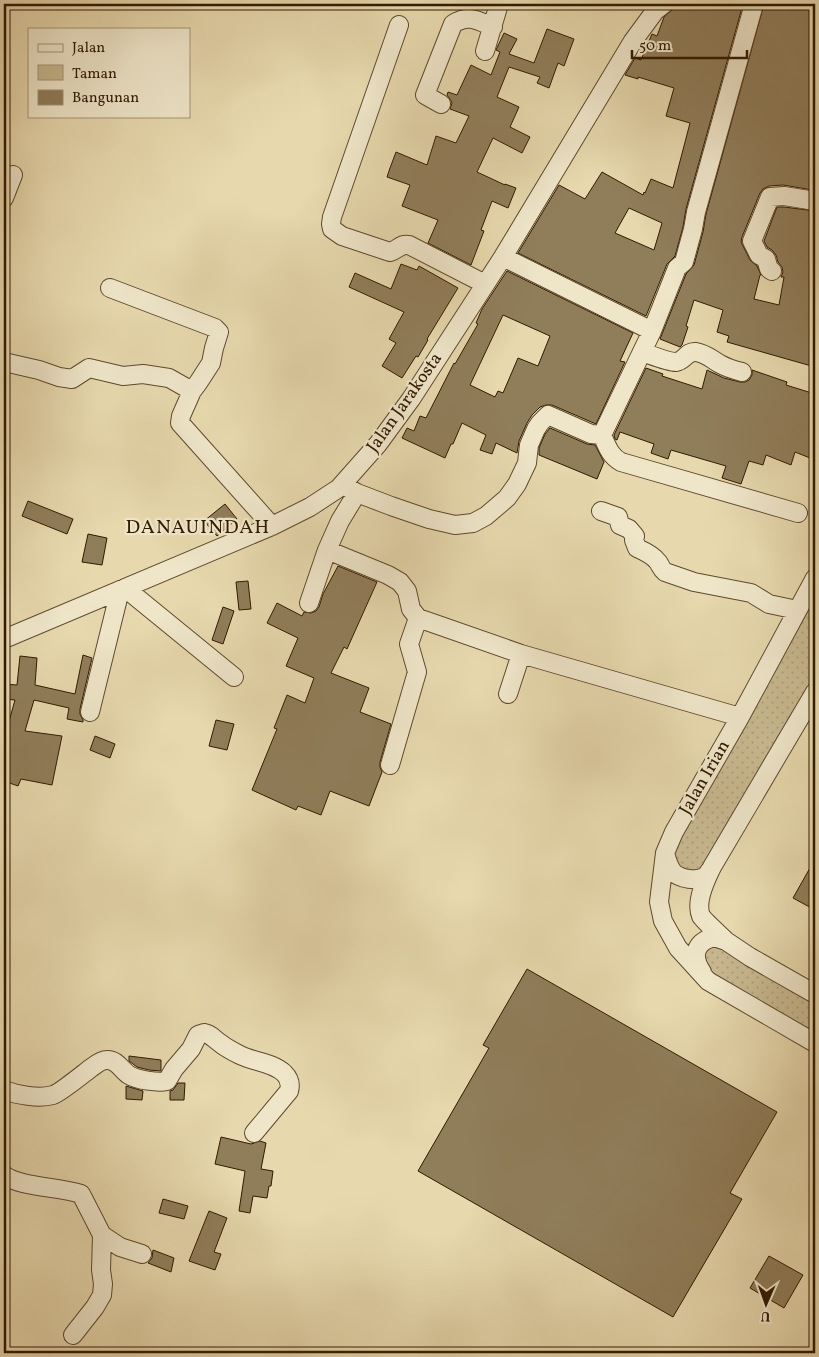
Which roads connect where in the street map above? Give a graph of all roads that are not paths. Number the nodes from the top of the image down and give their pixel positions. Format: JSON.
{"nodes":[{"id":1,"x":499,"y":4,"type":"edge"},
{"id":2,"x":664,"y":4,"type":"edge"},
{"id":3,"x":754,"y":4,"type":"edge"},
{"id":4,"x":399,"y":25,"type":"dead end"},
{"id":5,"x":493,"y":27,"type":"junction"},
{"id":6,"x":485,"y":50,"type":"dead end"},
{"id":7,"x":441,"y":104,"type":"dead end"},
{"id":8,"x":13,"y":175,"type":"dead end"},
{"id":9,"x":4,"y":198,"type":"edge"},
{"id":10,"x":815,"y":201,"type":"edge"},
{"id":11,"x":503,"y":256,"type":"junction"},
{"id":12,"x":772,"y":270,"type":"dead end"},
{"id":13,"x":485,"y":284,"type":"junction"},
{"id":14,"x":110,"y":288,"type":"dead end"},
{"id":15,"x":652,"y":332,"type":"junction"},
{"id":16,"x":642,"y":352,"type":"junction"},
{"id":17,"x":4,"y":362,"type":"edge"},
{"id":18,"x":742,"y":372,"type":"dead end"},
{"id":19,"x":192,"y":391,"type":"junction"},
{"id":20,"x":602,"y":435,"type":"junction"},
{"id":21,"x":350,"y":489,"type":"junction"},
{"id":22,"x":601,"y":511,"type":"dead end"},
{"id":23,"x":798,"y":513,"type":"dead end"},
{"id":24,"x":272,"y":526,"type":"junction"},
{"id":25,"x":327,"y":550,"type":"junction"},
{"id":26,"x":815,"y":578,"type":"edge"},
{"id":27,"x":122,"y":589,"type":"junction"},
{"id":28,"x":308,"y":603,"type":"dead end"},
{"id":29,"x":797,"y":610,"type":"junction"},
{"id":30,"x":418,"y":618,"type":"junction"},
{"id":31,"x":4,"y":639,"type":"edge"},
{"id":32,"x":521,"y":654,"type":"junction"},
{"id":33,"x":234,"y":677,"type":"dead end"},
{"id":34,"x":815,"y":692,"type":"edge"},
{"id":35,"x":508,"y":694,"type":"dead end"},
{"id":36,"x":90,"y":712,"type":"dead end"},
{"id":37,"x":740,"y":717,"type":"junction"},
{"id":38,"x":390,"y":765,"type":"dead end"},
{"id":39,"x":665,"y":853,"type":"junction"},
{"id":40,"x":711,"y":869,"type":"junction"},
{"id":41,"x":726,"y":941,"type":"junction"},
{"id":42,"x":708,"y":981,"type":"junction"},
{"id":43,"x":815,"y":994,"type":"edge"},
{"id":44,"x":815,"y":1043,"type":"edge"},
{"id":45,"x":4,"y":1090,"type":"edge"},
{"id":46,"x":254,"y":1133,"type":"dead end"},
{"id":47,"x":4,"y":1175,"type":"edge"},
{"id":48,"x":102,"y":1235,"type":"junction"},
{"id":49,"x":142,"y":1254,"type":"dead end"},
{"id":50,"x":73,"y":1335,"type":"dead end"}],
"edges":[{"from":1,"to":5,"type":"street"},
{"from":2,"to":11,"type":"street","name":"Jalan Jarakosta"},
{"from":3,"to":15,"type":"street"},
{"from":4,"to":13,"type":"street"},
{"from":5,"to":6,"type":"street"},
{"from":5,"to":7,"type":"street"},
{"from":8,"to":9,"type":"street"},
{"from":10,"to":12,"type":"street"},
{"from":11,"to":13,"type":"street","name":"Jalan Jarakosta"},
{"from":11,"to":15,"type":"street"},
{"from":13,"to":21,"type":"street","name":"Jalan Jarakosta"},
{"from":14,"to":19,"type":"street"},
{"from":15,"to":16,"type":"street"},
{"from":16,"to":18,"type":"street"},
{"from":16,"to":20,"type":"street"},
{"from":17,"to":19,"type":"street"},
{"from":19,"to":24,"type":"street"},
{"from":20,"to":21,"type":"street"},
{"from":20,"to":23,"type":"street"},
{"from":21,"to":24,"type":"street","name":"Jalan Jarakosta"},
{"from":21,"to":25,"type":"street"},
{"from":22,"to":29,"type":"street"},
{"from":24,"to":27,"type":"street","name":"Jalan Jarakosta"},
{"from":25,"to":28,"type":"street"},
{"from":25,"to":30,"type":"street"},
{"from":26,"to":29,"type":"street","name":"Jalan Irian"},
{"from":27,"to":31,"type":"street","name":"Jalan Jarakosta"},
{"from":27,"to":33,"type":"street"},
{"from":27,"to":36,"type":"street"},
{"from":29,"to":37,"type":"street","name":"Jalan Irian"},
{"from":30,"to":32,"type":"street"},
{"from":30,"to":38,"type":"street"},
{"from":32,"to":35,"type":"street"},
{"from":32,"to":37,"type":"street"},
{"from":34,"to":40,"type":"street"},
{"from":37,"to":39,"type":"street","name":"Jalan Irian"},
{"from":39,"to":40,"type":"street"},
{"from":39,"to":42,"type":"street","name":"Jalan Irian"},
{"from":40,"to":41,"type":"street"},
{"from":41,"to":42,"type":"street"},
{"from":41,"to":43,"type":"street"},
{"from":42,"to":44,"type":"street"},
{"from":45,"to":46,"type":"street"},
{"from":47,"to":48,"type":"street"},
{"from":48,"to":49,"type":"street"},
{"from":48,"to":50,"type":"street"}]}
